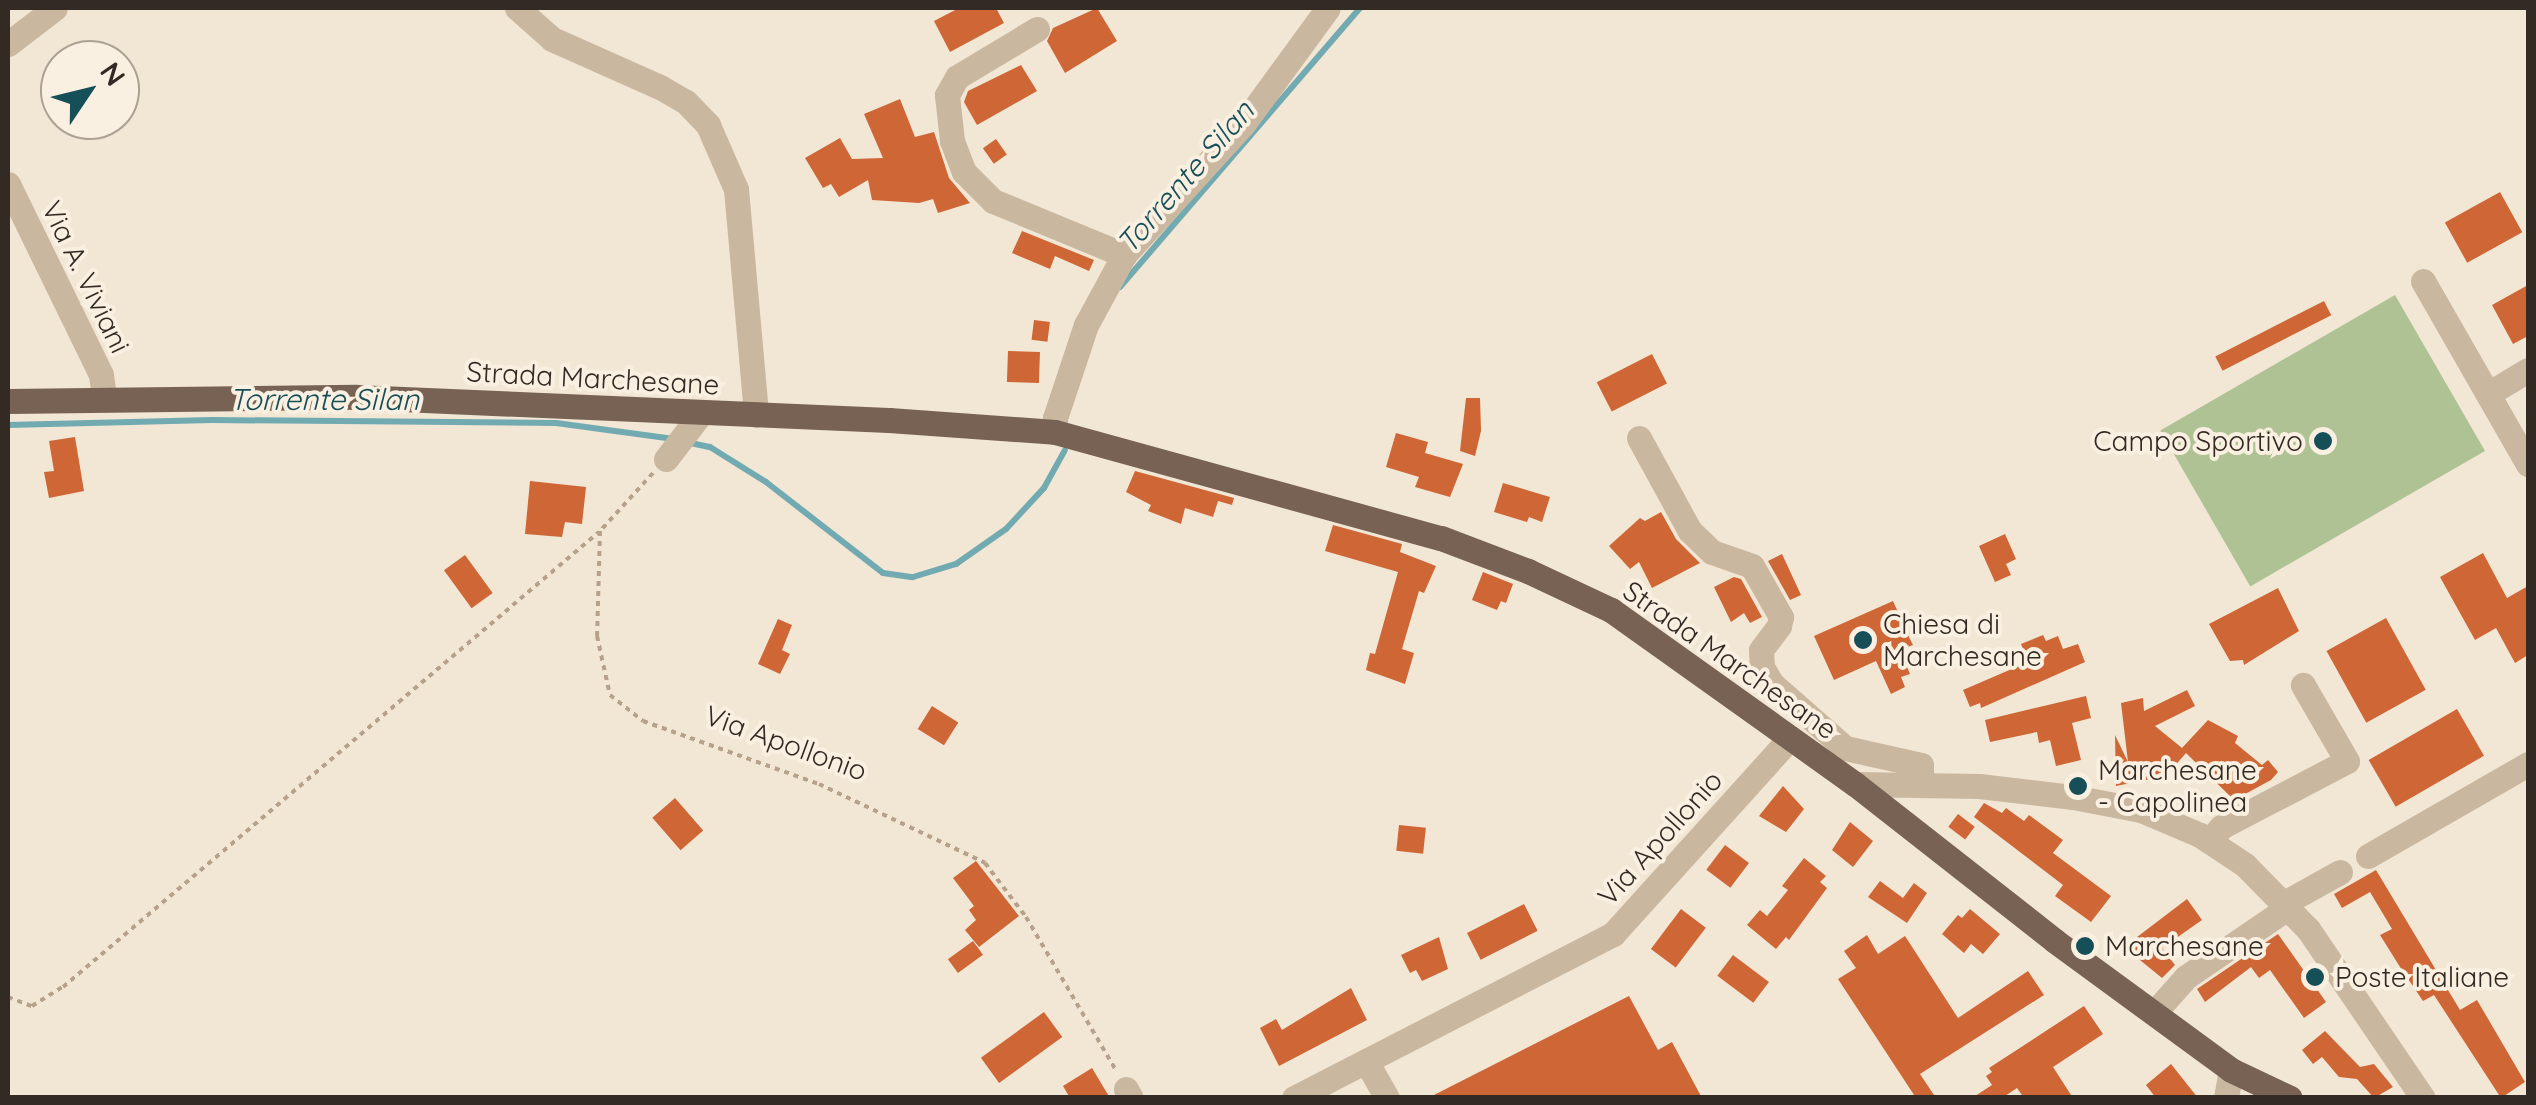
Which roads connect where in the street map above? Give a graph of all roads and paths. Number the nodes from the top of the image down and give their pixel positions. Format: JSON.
{"nodes":[{"id":1,"x":56,"y":8,"type":"edge"},
{"id":2,"x":517,"y":8,"type":"edge"},
{"id":3,"x":1328,"y":8,"type":"edge"},
{"id":4,"x":1037,"y":28,"type":"dead end"},
{"id":5,"x":8,"y":44,"type":"edge"},
{"id":6,"x":8,"y":184,"type":"edge"},
{"id":7,"x":1124,"y":255,"type":"junction"},
{"id":8,"x":2423,"y":281,"type":"dead end"},
{"id":9,"x":2528,"y":370,"type":"edge"},
{"id":10,"x":2488,"y":394,"type":"junction"},
{"id":11,"x":104,"y":397,"type":"junction"},
{"id":12,"x":8,"y":401,"type":"edge"},
{"id":13,"x":701,"y":413,"type":"junction"},
{"id":14,"x":756,"y":414,"type":"junction"},
{"id":15,"x":1055,"y":432,"type":"junction"},
{"id":16,"x":1639,"y":438,"type":"dead end"},
{"id":17,"x":666,"y":459,"type":"joint"},
{"id":18,"x":2528,"y":464,"type":"edge"},
{"id":19,"x":600,"y":531,"type":"junction"},
{"id":20,"x":2304,"y":685,"type":"dead end"},
{"id":21,"x":1790,"y":738,"type":"junction"},
{"id":22,"x":2528,"y":764,"type":"edge"},
{"id":23,"x":1855,"y":784,"type":"junction"},
{"id":24,"x":1920,"y":785,"type":"junction"},
{"id":25,"x":2209,"y":841,"type":"junction"},
{"id":26,"x":2368,"y":856,"type":"dead end"},
{"id":27,"x":2340,"y":872,"type":"dead end"},
{"id":28,"x":2286,"y":906,"type":"junction"},
{"id":29,"x":8,"y":998,"type":"edge"},
{"id":30,"x":2154,"y":1013,"type":"junction"},
{"id":31,"x":1366,"y":1061,"type":"junction"},
{"id":32,"x":2231,"y":1070,"type":"junction"},
{"id":33,"x":1128,"y":1093,"type":"edge"},
{"id":34,"x":1294,"y":1098,"type":"edge"},
{"id":35,"x":1387,"y":1098,"type":"edge"},
{"id":36,"x":2226,"y":1098,"type":"edge"},
{"id":37,"x":2290,"y":1098,"type":"edge"},
{"id":38,"x":2422,"y":1098,"type":"edge"}],
"edges":[{"from":1,"to":5,"type":"street"},
{"from":2,"to":14,"type":"street","name":"Strada Marchesane"},
{"from":3,"to":7,"type":"street"},
{"from":4,"to":7,"type":"street"},
{"from":6,"to":11,"type":"street","name":"Via A. Viviani"},
{"from":7,"to":15,"type":"street"},
{"from":8,"to":10,"type":"street"},
{"from":9,"to":10,"type":"street"},
{"from":10,"to":18,"type":"street"},
{"from":11,"to":12,"type":"main road","name":"Strada Marchesane"},
{"from":11,"to":13,"type":"main road","name":"Strada Marchesane"},
{"from":13,"to":14,"type":"main road","name":"Strada Marchesane"},
{"from":13,"to":17,"type":"street"},
{"from":14,"to":15,"type":"main road","name":"Strada Marchesane"},
{"from":15,"to":21,"type":"main road","name":"Strada Marchesane"},
{"from":16,"to":24,"type":"street"},
{"from":17,"to":19,"type":"path"},
{"from":19,"to":29,"type":"path"},
{"from":19,"to":33,"type":"path","name":"Via Apollonio"},
{"from":20,"to":25,"type":"street"},
{"from":21,"to":23,"type":"main road","name":"Strada Marchesane"},
{"from":21,"to":31,"type":"street","name":"Via Apollonio"},
{"from":22,"to":26,"type":"street"},
{"from":23,"to":24,"type":"street"},
{"from":23,"to":30,"type":"main road","name":"Strada Marchesane"},
{"from":24,"to":25,"type":"street"},
{"from":25,"to":28,"type":"street"},
{"from":27,"to":28,"type":"street"},
{"from":28,"to":30,"type":"street"},
{"from":28,"to":38,"type":"street"},
{"from":30,"to":32,"type":"main road","name":"Strada Marchesane"},
{"from":31,"to":34,"type":"street","name":"Via Apollonio"},
{"from":31,"to":35,"type":"street"},
{"from":32,"to":36,"type":"street"},
{"from":32,"to":37,"type":"main road","name":"Strada Marchesane"}]}
